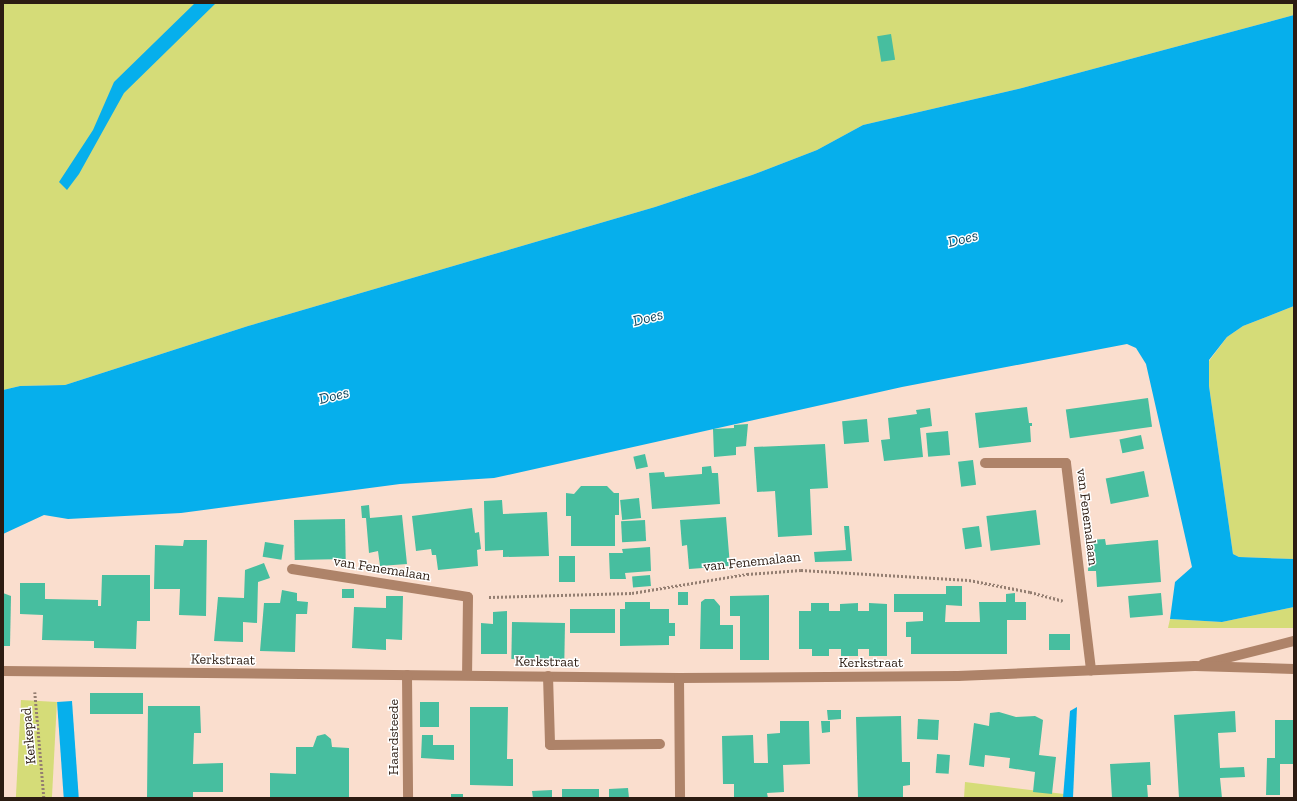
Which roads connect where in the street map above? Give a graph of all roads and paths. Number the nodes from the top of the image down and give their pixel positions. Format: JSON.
{"nodes":[{"id":1,"x":985,"y":463,"type":"dead end"},
{"id":2,"x":292,"y":569,"type":"dead end"},
{"id":3,"x":468,"y":597,"type":"junction"},
{"id":4,"x":1085,"y":608,"type":"junction"},
{"id":5,"x":1294,"y":641,"type":"edge"},
{"id":6,"x":1195,"y":666,"type":"junction"},
{"id":7,"x":1294,"y":669,"type":"edge"},
{"id":8,"x":3,"y":670,"type":"edge"},
{"id":9,"x":1091,"y":670,"type":"junction"},
{"id":10,"x":33,"y":672,"type":"junction"},
{"id":11,"x":407,"y":675,"type":"junction"},
{"id":12,"x":467,"y":675,"type":"junction"},
{"id":13,"x":548,"y":676,"type":"junction"},
{"id":14,"x":679,"y":678,"type":"junction"},
{"id":15,"x":660,"y":744,"type":"dead end"},
{"id":16,"x":44,"y":798,"type":"edge"},
{"id":17,"x":408,"y":798,"type":"edge"},
{"id":18,"x":680,"y":798,"type":"edge"}],
"edges":[{"from":1,"to":4,"type":"street","name":"van Fenemalaan"},
{"from":2,"to":3,"type":"street","name":"van Fenemalaan"},
{"from":3,"to":4,"type":"path","name":"van Fenemalaan"},
{"from":3,"to":12,"type":"street"},
{"from":4,"to":9,"type":"street","name":"van Fenemalaan"},
{"from":5,"to":6,"type":"street"},
{"from":6,"to":7,"type":"street"},
{"from":6,"to":9,"type":"street","name":"Kerkstraat"},
{"from":8,"to":10,"type":"street","name":"Kerkstraat"},
{"from":9,"to":14,"type":"street","name":"Kerkstraat"},
{"from":10,"to":11,"type":"street","name":"Kerkstraat"},
{"from":10,"to":16,"type":"path","name":"Kerkepad"},
{"from":11,"to":12,"type":"street","name":"Kerkstraat"},
{"from":11,"to":17,"type":"street","name":"Haardsteede"},
{"from":12,"to":13,"type":"street","name":"Kerkstraat"},
{"from":13,"to":14,"type":"street","name":"Kerkstraat"},
{"from":13,"to":15,"type":"street"},
{"from":14,"to":18,"type":"street"}]}
